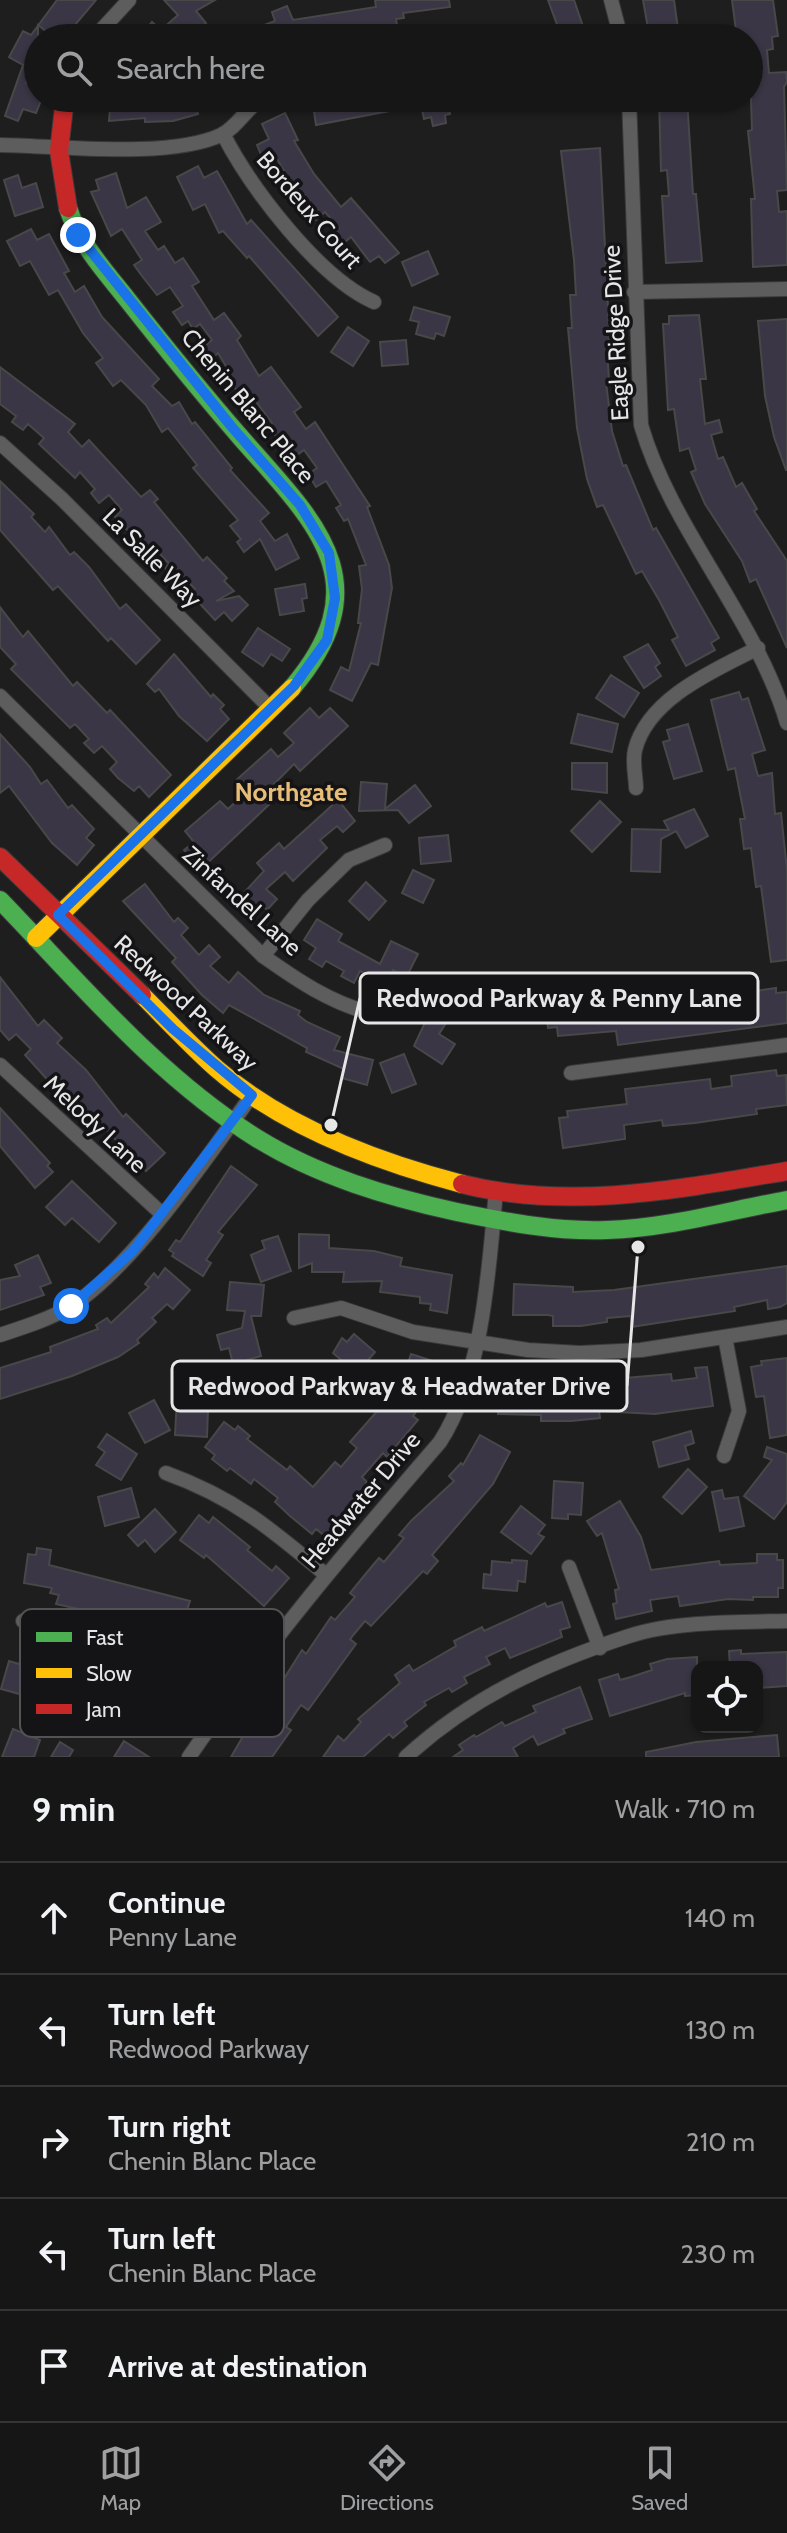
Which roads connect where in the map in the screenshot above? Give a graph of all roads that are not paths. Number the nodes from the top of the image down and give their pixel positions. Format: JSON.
{"nodes":[{"id":1,"x":129,"y":0,"type":"edge"},
{"id":2,"x":611,"y":0,"type":"edge"},
{"id":3,"x":107,"y":24,"type":"edge"},
{"id":4,"x":617,"y":24,"type":"edge"},
{"id":5,"x":63,"y":112,"type":"edge"},
{"id":6,"x":247,"y":112,"type":"edge"},
{"id":7,"x":629,"y":112,"type":"edge"},
{"id":8,"x":223,"y":134,"type":"junction"},
{"id":9,"x":0,"y":145,"type":"edge"},
{"id":10,"x":58,"y":146,"type":"junction"},
{"id":11,"x":787,"y":289,"type":"edge"},
{"id":12,"x":634,"y":292,"type":"junction"},
{"id":13,"x":374,"y":302,"type":"dead end"},
{"id":14,"x":0,"y":443,"type":"edge"},
{"id":15,"x":758,"y":648,"type":"junction"},
{"id":16,"x":0,"y":696,"type":"edge"},
{"id":17,"x":270,"y":708,"type":"junction"},
{"id":18,"x":787,"y":723,"type":"edge"},
{"id":19,"x":636,"y":788,"type":"dead end"},
{"id":20,"x":140,"y":835,"type":"junction"},
{"id":21,"x":385,"y":845,"type":"dead end"},
{"id":22,"x":0,"y":857,"type":"edge"},
{"id":23,"x":0,"y":900,"type":"edge"},
{"id":24,"x":58,"y":915,"type":"junction"},
{"id":25,"x":36,"y":938,"type":"junction"},
{"id":26,"x":263,"y":956,"type":"junction"},
{"id":27,"x":370,"y":1013,"type":"dead end"},
{"id":28,"x":787,"y":1045,"type":"edge"},
{"id":29,"x":0,"y":1065,"type":"edge"},
{"id":30,"x":571,"y":1073,"type":"dead end"},
{"id":31,"x":252,"y":1095,"type":"junction"},
{"id":32,"x":234,"y":1121,"type":"junction"},
{"id":33,"x":787,"y":1171,"type":"edge"},
{"id":34,"x":496,"y":1190,"type":"junction"},
{"id":35,"x":787,"y":1200,"type":"edge"},
{"id":36,"x":162,"y":1214,"type":"junction"},
{"id":37,"x":494,"y":1220,"type":"junction"},
{"id":38,"x":294,"y":1318,"type":"dead end"},
{"id":39,"x":787,"y":1327,"type":"edge"},
{"id":40,"x":0,"y":1335,"type":"edge"},
{"id":41,"x":725,"y":1337,"type":"junction"},
{"id":42,"x":475,"y":1341,"type":"junction"},
{"id":43,"x":724,"y":1456,"type":"dead end"},
{"id":44,"x":166,"y":1473,"type":"dead end"},
{"id":45,"x":569,"y":1567,"type":"dead end"},
{"id":46,"x":326,"y":1575,"type":"junction"},
{"id":47,"x":787,"y":1621,"type":"edge"},
{"id":48,"x":284,"y":1629,"type":"edge"},
{"id":49,"x":600,"y":1648,"type":"junction"},
{"id":50,"x":203,"y":1737,"type":"edge"},
{"id":51,"x":189,"y":1757,"type":"edge"},
{"id":52,"x":406,"y":1757,"type":"edge"}],
"edges":[{"from":1,"to":3,"type":"street"},
{"from":2,"to":4,"type":"street"},
{"from":5,"to":10,"type":"main road","name":"Chenin Blanc Place"},
{"from":6,"to":8,"type":"street"},
{"from":7,"to":12,"type":"street","name":"Eagle Ridge Drive"},
{"from":8,"to":10,"type":"street"},
{"from":8,"to":13,"type":"street","name":"Bordeux Court"},
{"from":9,"to":10,"type":"street"},
{"from":10,"to":17,"type":"main road","name":"Chenin Blanc Place"},
{"from":11,"to":12,"type":"street"},
{"from":12,"to":15,"type":"street","name":"Eagle Ridge Drive"},
{"from":14,"to":17,"type":"street","name":"La Salle Way"},
{"from":15,"to":18,"type":"street","name":"Eagle Ridge Drive"},
{"from":15,"to":19,"type":"street"},
{"from":16,"to":20,"type":"street","name":"Zinfandel Lane"},
{"from":17,"to":20,"type":"main road","name":"Chenin Blanc Place"},
{"from":20,"to":24,"type":"main road","name":"Chenin Blanc Place"},
{"from":20,"to":26,"type":"street","name":"Zinfandel Lane"},
{"from":21,"to":26,"type":"street"},
{"from":22,"to":24,"type":"main road","name":"Redwood Parkway"},
{"from":23,"to":25,"type":"main road"},
{"from":24,"to":25,"type":"main road","name":"Chenin Blanc Place"},
{"from":24,"to":31,"type":"main road","name":"Redwood Parkway"},
{"from":25,"to":32,"type":"main road"},
{"from":26,"to":27,"type":"street","name":"Zinfandel Lane"},
{"from":28,"to":30,"type":"street"},
{"from":29,"to":36,"type":"street","name":"Melody Lane"},
{"from":31,"to":32,"type":"street"},
{"from":31,"to":34,"type":"main road","name":"Redwood Parkway"},
{"from":32,"to":36,"type":"street"},
{"from":32,"to":37,"type":"main road"},
{"from":33,"to":34,"type":"main road","name":"Redwood Parkway"},
{"from":34,"to":37,"type":"street","name":"Headwater Drive"},
{"from":35,"to":37,"type":"main road"},
{"from":36,"to":40,"type":"street"},
{"from":37,"to":42,"type":"street","name":"Headwater Drive"},
{"from":38,"to":42,"type":"street"},
{"from":39,"to":41,"type":"street"},
{"from":41,"to":42,"type":"street"},
{"from":41,"to":43,"type":"street"},
{"from":42,"to":46,"type":"street","name":"Headwater Drive"},
{"from":44,"to":46,"type":"street"},
{"from":45,"to":49,"type":"street"},
{"from":46,"to":48,"type":"street","name":"Headwater Drive"},
{"from":47,"to":49,"type":"street"},
{"from":49,"to":52,"type":"street"},
{"from":50,"to":51,"type":"street","name":"Headwater Drive"}]}
